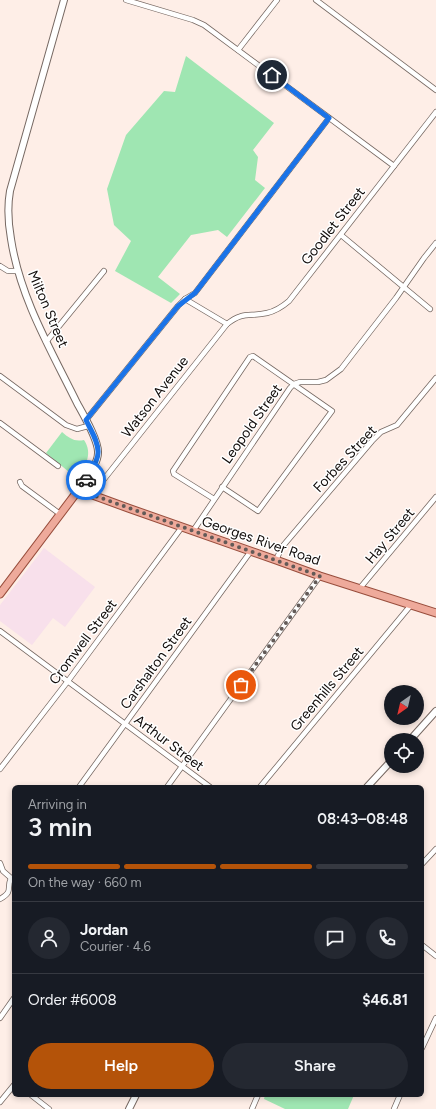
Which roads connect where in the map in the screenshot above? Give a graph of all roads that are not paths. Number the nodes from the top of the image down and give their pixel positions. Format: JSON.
{"nodes":[{"id":1,"x":64,"y":0,"type":"edge"},
{"id":2,"x":126,"y":0,"type":"edge"},
{"id":3,"x":277,"y":0,"type":"edge"},
{"id":4,"x":316,"y":0,"type":"edge"},
{"id":5,"x":238,"y":50,"type":"junction"},
{"id":6,"x":436,"y":90,"type":"edge"},
{"id":7,"x":436,"y":112,"type":"edge"},
{"id":8,"x":329,"y":118,"type":"junction"},
{"id":9,"x":394,"y":166,"type":"junction"},
{"id":10,"x":341,"y":235,"type":"junction"},
{"id":11,"x":436,"y":243,"type":"edge"},
{"id":12,"x":0,"y":266,"type":"edge"},
{"id":13,"x":18,"y":271,"type":"junction"},
{"id":14,"x":104,"y":271,"type":"dead end"},
{"id":15,"x":404,"y":288,"type":"junction"},
{"id":16,"x":186,"y":299,"type":"junction"},
{"id":17,"x":430,"y":309,"type":"dead end"},
{"id":18,"x":227,"y":324,"type":"junction"},
{"id":19,"x":46,"y":342,"type":"junction"},
{"id":20,"x":0,"y":376,"type":"edge"},
{"id":21,"x":436,"y":378,"type":"edge"},
{"id":22,"x":294,"y":384,"type":"junction"},
{"id":23,"x":86,"y":420,"type":"junction"},
{"id":24,"x":0,"y":423,"type":"edge"},
{"id":25,"x":88,"y":426,"type":"junction"},
{"id":26,"x":58,"y":466,"type":"dead end"},
{"id":27,"x":20,"y":482,"type":"dead end"},
{"id":28,"x":101,"y":483,"type":"dead end"},
{"id":29,"x":222,"y":487,"type":"junction"},
{"id":30,"x":80,"y":488,"type":"junction"},
{"id":31,"x":436,"y":497,"type":"edge"},
{"id":32,"x":214,"y":499,"type":"junction"},
{"id":33,"x":60,"y":514,"type":"junction"},
{"id":34,"x":182,"y":527,"type":"junction"},
{"id":35,"x":193,"y":531,"type":"junction"},
{"id":36,"x":251,"y":551,"type":"junction"},
{"id":37,"x":276,"y":560,"type":"junction"},
{"id":38,"x":320,"y":576,"type":"junction"},
{"id":39,"x":360,"y":588,"type":"junction"},
{"id":40,"x":0,"y":594,"type":"edge"},
{"id":41,"x":411,"y":605,"type":"junction"},
{"id":42,"x":436,"y":613,"type":"edge"},
{"id":43,"x":0,"y":631,"type":"edge"},
{"id":44,"x":68,"y":681,"type":"junction"},
{"id":45,"x":436,"y":711,"type":"edge"},
{"id":46,"x":125,"y":724,"type":"junction"},
{"id":47,"x":416,"y":733,"type":"edge"},
{"id":48,"x":182,"y":766,"type":"junction"},
{"id":49,"x":0,"y":769,"type":"edge"},
{"id":50,"x":384,"y":769,"type":"edge"},
{"id":51,"x":80,"y":785,"type":"edge"},
{"id":52,"x":168,"y":785,"type":"edge"},
{"id":53,"x":207,"y":785,"type":"edge"},
{"id":54,"x":262,"y":785,"type":"edge"},
{"id":55,"x":369,"y":785,"type":"edge"},
{"id":56,"x":436,"y":849,"type":"edge"},
{"id":57,"x":424,"y":862,"type":"edge"},
{"id":58,"x":0,"y":863,"type":"edge"},
{"id":59,"x":12,"y":877,"type":"edge"},
{"id":60,"x":0,"y":899,"type":"edge"},
{"id":61,"x":424,"y":947,"type":"edge"},
{"id":62,"x":436,"y":956,"type":"edge"},
{"id":63,"x":12,"y":1001,"type":"edge"},
{"id":64,"x":0,"y":1018,"type":"edge"},
{"id":65,"x":436,"y":1018,"type":"edge"},
{"id":66,"x":424,"y":1044,"type":"edge"},
{"id":67,"x":12,"y":1087,"type":"edge"},
{"id":68,"x":34,"y":1097,"type":"edge"},
{"id":69,"x":135,"y":1097,"type":"edge"},
{"id":70,"x":257,"y":1097,"type":"edge"},
{"id":71,"x":399,"y":1097,"type":"edge"},
{"id":72,"x":0,"y":1102,"type":"edge"},
{"id":73,"x":49,"y":1109,"type":"edge"},
{"id":74,"x":130,"y":1109,"type":"edge"},
{"id":75,"x":252,"y":1109,"type":"edge"},
{"id":76,"x":394,"y":1109,"type":"edge"}],
"edges":[{"from":1,"to":13,"type":"main road","name":"Milton Street"},
{"from":2,"to":5,"type":"street"},
{"from":3,"to":5,"type":"street"},
{"from":4,"to":6,"type":"street"},
{"from":5,"to":8,"type":"street"},
{"from":7,"to":9,"type":"street","name":"Goodlet Street"},
{"from":8,"to":9,"type":"street"},
{"from":8,"to":16,"type":"street"},
{"from":9,"to":10,"type":"street","name":"Goodlet Street"},
{"from":10,"to":15,"type":"street"},
{"from":10,"to":18,"type":"street","name":"Goodlet Street"},
{"from":11,"to":15,"type":"street","name":"Leopold Street"},
{"from":12,"to":13,"type":"street"},
{"from":13,"to":19,"type":"main road","name":"Milton Street"},
{"from":14,"to":19,"type":"street"},
{"from":15,"to":17,"type":"street"},
{"from":15,"to":22,"type":"street","name":"Leopold Street"},
{"from":16,"to":18,"type":"street"},
{"from":16,"to":23,"type":"street"},
{"from":18,"to":28,"type":"street","name":"Watson Avenue"},
{"from":19,"to":23,"type":"main road","name":"Milton Street"},
{"from":20,"to":25,"type":"street"},
{"from":21,"to":37,"type":"street","name":"Forbes Street"},
{"from":22,"to":29,"type":"street","name":"Leopold Street"},
{"from":22,"to":29,"type":"street"},
{"from":22,"to":32,"type":"street"},
{"from":23,"to":25,"type":"main road","name":"Milton Street"},
{"from":24,"to":26,"type":"street"},
{"from":25,"to":30,"type":"main road","name":"Milton Street"},
{"from":27,"to":33,"type":"street"},
{"from":29,"to":32,"type":"street","name":"Leopold Street"},
{"from":30,"to":33,"type":"main road","name":"Milton Street"},
{"from":30,"to":34,"type":"main road","name":"Georges River Road"},
{"from":31,"to":39,"type":"street","name":"Hay Street"},
{"from":32,"to":35,"type":"street","name":"Leopold Street"},
{"from":33,"to":40,"type":"main road","name":"Milton Street"},
{"from":34,"to":35,"type":"main road","name":"Georges River Road"},
{"from":34,"to":44,"type":"street","name":"Cromwell Street"},
{"from":35,"to":36,"type":"main road","name":"Georges River Road"},
{"from":36,"to":37,"type":"main road","name":"Georges River Road"},
{"from":36,"to":46,"type":"street","name":"Carshalton Street"},
{"from":37,"to":38,"type":"main road","name":"Georges River Road"},
{"from":38,"to":39,"type":"main road","name":"Georges River Road"},
{"from":38,"to":48,"type":"street"},
{"from":39,"to":41,"type":"main road","name":"Georges River Road"},
{"from":41,"to":42,"type":"main road","name":"Georges River Road"},
{"from":41,"to":54,"type":"street","name":"Greenhills Street"},
{"from":43,"to":44,"type":"street","name":"Arthur Street"},
{"from":44,"to":46,"type":"street","name":"Arthur Street"},
{"from":44,"to":49,"type":"street","name":"Cromwell Street"},
{"from":45,"to":47,"type":"main road"},
{"from":46,"to":48,"type":"street","name":"Arthur Street"},
{"from":46,"to":51,"type":"street","name":"Carshalton Street"},
{"from":48,"to":52,"type":"street"},
{"from":48,"to":53,"type":"street","name":"Arthur Street"},
{"from":50,"to":55,"type":"main road"},
{"from":56,"to":57,"type":"street"},
{"from":58,"to":59,"type":"street"},
{"from":59,"to":60,"type":"street"},
{"from":61,"to":62,"type":"street"},
{"from":63,"to":64,"type":"street"},
{"from":65,"to":66,"type":"street"},
{"from":67,"to":72,"type":"street"},
{"from":68,"to":73,"type":"street"},
{"from":69,"to":74,"type":"main road"},
{"from":70,"to":75,"type":"street"},
{"from":71,"to":76,"type":"street"}]}
